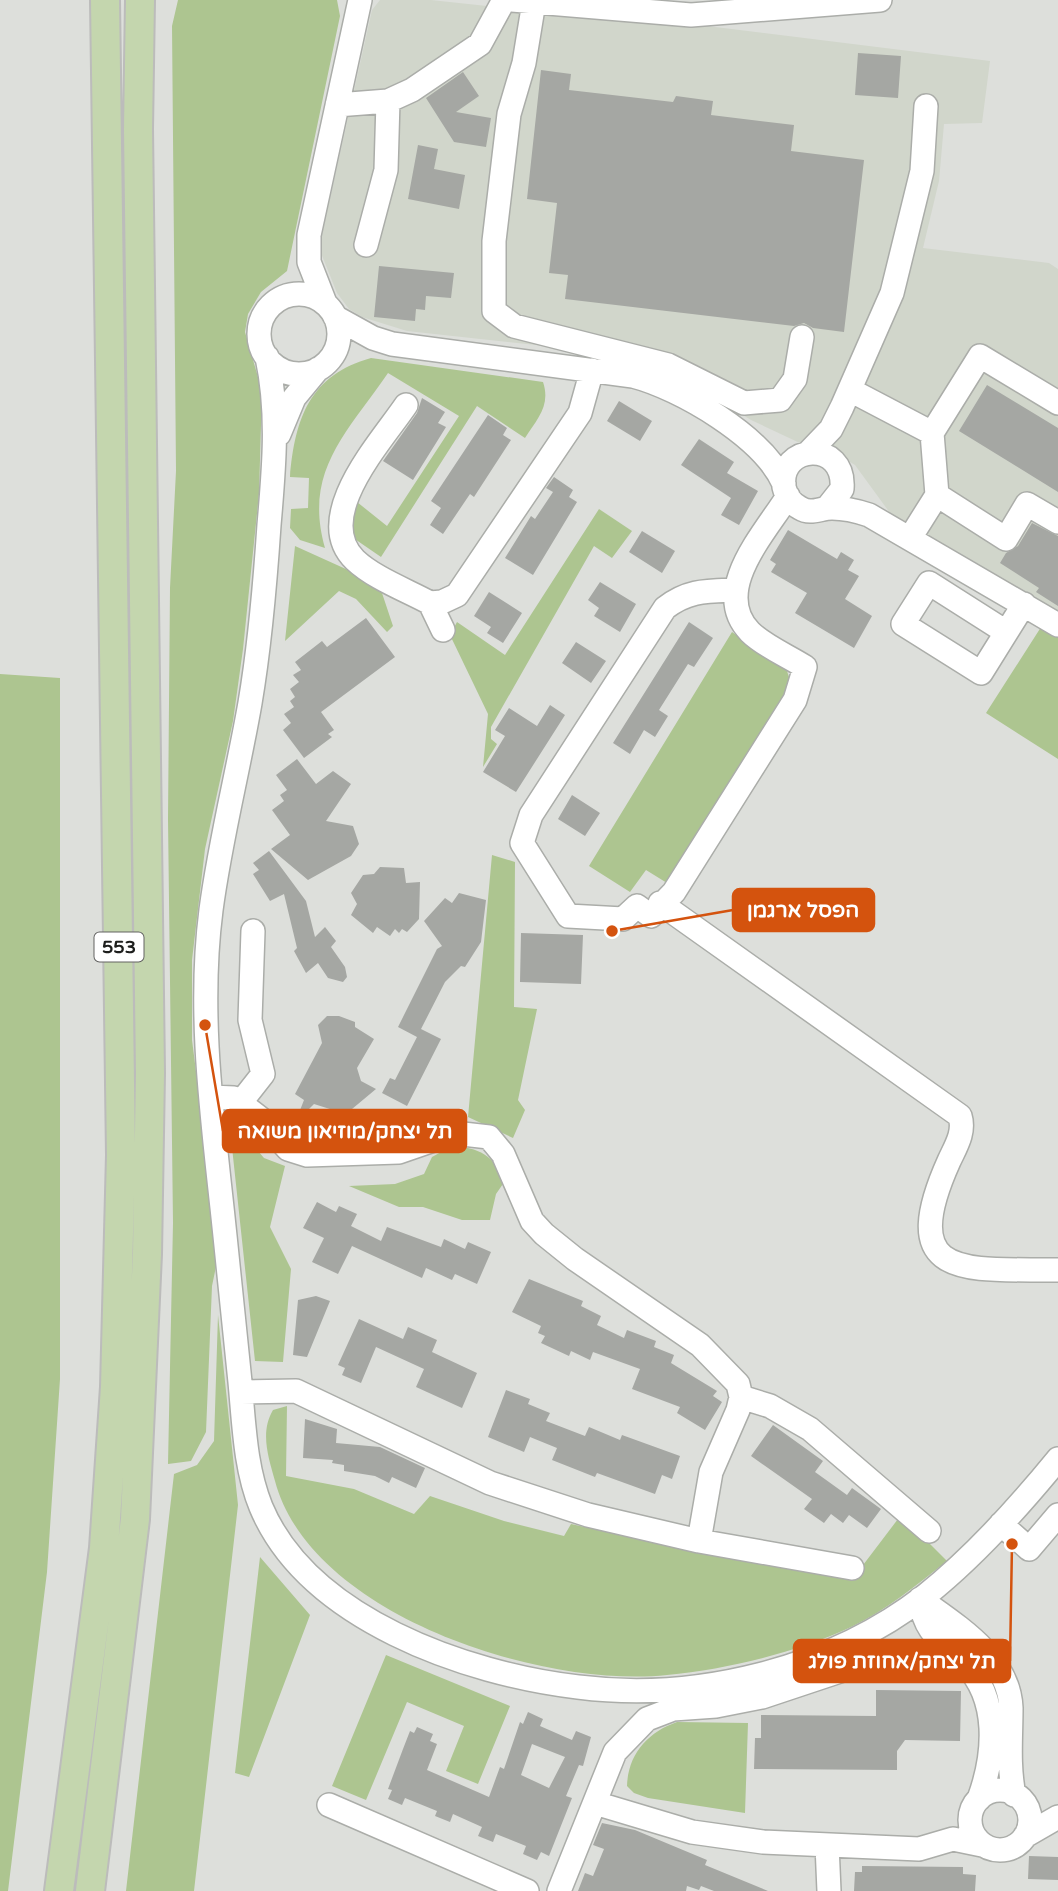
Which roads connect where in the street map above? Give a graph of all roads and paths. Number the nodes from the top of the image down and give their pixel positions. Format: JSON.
{"nodes":[{"id":1,"x":140,"y":0,"type":"edge"},
{"id":2,"x":155,"y":0,"type":"edge"},
{"id":3,"x":360,"y":0,"type":"edge"},
{"id":4,"x":503,"y":0,"type":"edge"},
{"id":5,"x":880,"y":0,"type":"edge"},
{"id":6,"x":523,"y":1,"type":"edge"},
{"id":7,"x":103,"y":8,"type":"edge"},
{"id":8,"x":140,"y":38,"type":"junction"},
{"id":9,"x":388,"y":101,"type":"junction"},
{"id":10,"x":337,"y":105,"type":"junction"},
{"id":11,"x":926,"y":106,"type":"dead end"},
{"id":12,"x":366,"y":245,"type":"dead end"},
{"id":13,"x":307,"y":249,"type":"junction"},
{"id":14,"x":278,"y":299,"type":"junction"},
{"id":15,"x":330,"y":310,"type":"junction"},
{"id":16,"x":802,"y":337,"type":"dead end"},
{"id":17,"x":393,"y":344,"type":"junction"},
{"id":18,"x":267,"y":357,"type":"junction"},
{"id":19,"x":325,"y":363,"type":"junction"},
{"id":20,"x":593,"y":370,"type":"junction"},
{"id":21,"x":846,"y":398,"type":"junction"},
{"id":22,"x":1058,"y":403,"type":"edge"},
{"id":23,"x":406,"y":405,"type":"dead end"},
{"id":24,"x":932,"y":433,"type":"junction"},
{"id":25,"x":757,"y":446,"type":"junction"},
{"id":26,"x":275,"y":447,"type":"junction"},
{"id":27,"x":804,"y":454,"type":"junction"},
{"id":28,"x":842,"y":475,"type":"junction"},
{"id":29,"x":786,"y":490,"type":"junction"},
{"id":30,"x":937,"y":495,"type":"junction"},
{"id":31,"x":827,"y":508,"type":"junction"},
{"id":32,"x":880,"y":520,"type":"junction"},
{"id":33,"x":1058,"y":522,"type":"edge"},
{"id":34,"x":910,"y":538,"type":"junction"},
{"id":35,"x":735,"y":590,"type":"junction"},
{"id":36,"x":430,"y":603,"type":"junction"},
{"id":37,"x":1024,"y":604,"type":"junction"},
{"id":38,"x":1058,"y":625,"type":"edge"},
{"id":39,"x":443,"y":630,"type":"dead end"},
{"id":40,"x":1006,"y":632,"type":"dead end"},
{"id":41,"x":660,"y":903,"type":"junction"},
{"id":42,"x":253,"y":931,"type":"dead end"},
{"id":43,"x":211,"y":1097,"type":"junction"},
{"id":44,"x":241,"y":1102,"type":"junction"},
{"id":45,"x":1058,"y":1270,"type":"edge"},
{"id":46,"x":240,"y":1392,"type":"junction"},
{"id":47,"x":741,"y":1397,"type":"junction"},
{"id":48,"x":1058,"y":1459,"type":"edge"},
{"id":49,"x":1058,"y":1515,"type":"edge"},
{"id":50,"x":1001,"y":1524,"type":"junction"},
{"id":51,"x":929,"y":1531,"type":"dead end"},
{"id":52,"x":699,"y":1541,"type":"junction"},
{"id":53,"x":852,"y":1568,"type":"dead end"},
{"id":54,"x":920,"y":1599,"type":"junction"},
{"id":55,"x":925,"y":1661,"type":"dead end"},
{"id":56,"x":1019,"y":1798,"type":"junction"},
{"id":57,"x":595,"y":1803,"type":"junction"},
{"id":58,"x":329,"y":1805,"type":"dead end"},
{"id":59,"x":975,"y":1805,"type":"junction"},
{"id":60,"x":1058,"y":1816,"type":"edge"},
{"id":61,"x":1025,"y":1836,"type":"junction"},
{"id":62,"x":940,"y":1843,"type":"junction"},
{"id":63,"x":827,"y":1845,"type":"junction"},
{"id":64,"x":982,"y":1845,"type":"junction"},
{"id":65,"x":59,"y":1891,"type":"edge"},
{"id":66,"x":90,"y":1891,"type":"edge"},
{"id":67,"x":527,"y":1891,"type":"edge"},
{"id":68,"x":559,"y":1891,"type":"edge"},
{"id":69,"x":830,"y":1891,"type":"edge"}],
"edges":[{"from":1,"to":8,"type":"main road","number":"553"},
{"from":2,"to":8,"type":"main road"},
{"from":3,"to":10,"type":"street"},
{"from":4,"to":9,"type":"street"},
{"from":5,"to":6,"type":"street"},
{"from":6,"to":16,"type":"street"},
{"from":7,"to":65,"type":"main road","number":"553"},
{"from":8,"to":66,"type":"main road","number":"553"},
{"from":9,"to":10,"type":"street"},
{"from":9,"to":12,"type":"street"},
{"from":10,"to":13,"type":"street"},
{"from":11,"to":21,"type":"street"},
{"from":13,"to":14,"type":"street"},
{"from":13,"to":15,"type":"street"},
{"from":14,"to":15,"type":"street"},
{"from":14,"to":18,"type":"street"},
{"from":15,"to":17,"type":"street"},
{"from":15,"to":19,"type":"street"},
{"from":17,"to":19,"type":"street"},
{"from":17,"to":20,"type":"street"},
{"from":18,"to":19,"type":"street"},
{"from":18,"to":26,"type":"street"},
{"from":19,"to":26,"type":"street"},
{"from":20,"to":25,"type":"street"},
{"from":20,"to":36,"type":"street"},
{"from":21,"to":24,"type":"street"},
{"from":21,"to":27,"type":"street"},
{"from":21,"to":28,"type":"street"},
{"from":22,"to":24,"type":"street"},
{"from":23,"to":36,"type":"street"},
{"from":24,"to":30,"type":"street"},
{"from":25,"to":27,"type":"street"},
{"from":25,"to":29,"type":"street"},
{"from":26,"to":43,"type":"street"},
{"from":27,"to":28,"type":"street"},
{"from":27,"to":29,"type":"street"},
{"from":28,"to":31,"type":"street"},
{"from":28,"to":32,"type":"street"},
{"from":29,"to":31,"type":"street"},
{"from":29,"to":35,"type":"street"},
{"from":30,"to":33,"type":"street"},
{"from":30,"to":34,"type":"street"},
{"from":31,"to":32,"type":"street"},
{"from":32,"to":34,"type":"street"},
{"from":34,"to":37,"type":"street"},
{"from":35,"to":41,"type":"street"},
{"from":35,"to":41,"type":"street"},
{"from":36,"to":39,"type":"street"},
{"from":37,"to":38,"type":"street"},
{"from":37,"to":40,"type":"street"},
{"from":41,"to":45,"type":"street"},
{"from":42,"to":44,"type":"street"},
{"from":43,"to":44,"type":"street"},
{"from":43,"to":46,"type":"street"},
{"from":44,"to":47,"type":"street"},
{"from":46,"to":52,"type":"street"},
{"from":46,"to":54,"type":"street"},
{"from":47,"to":51,"type":"street"},
{"from":47,"to":52,"type":"street"},
{"from":48,"to":50,"type":"street"},
{"from":49,"to":50,"type":"street"},
{"from":50,"to":54,"type":"street"},
{"from":52,"to":53,"type":"street"},
{"from":54,"to":56,"type":"street"},
{"from":54,"to":59,"type":"street"},
{"from":55,"to":57,"type":"street"},
{"from":56,"to":59,"type":"street"},
{"from":56,"to":60,"type":"street"},
{"from":56,"to":61,"type":"street"},
{"from":57,"to":63,"type":"street"},
{"from":57,"to":68,"type":"street"},
{"from":58,"to":67,"type":"street"},
{"from":59,"to":62,"type":"street"},
{"from":59,"to":64,"type":"street"},
{"from":60,"to":61,"type":"street"},
{"from":61,"to":64,"type":"street"},
{"from":62,"to":63,"type":"street"},
{"from":62,"to":64,"type":"street"},
{"from":63,"to":69,"type":"street"}]}
